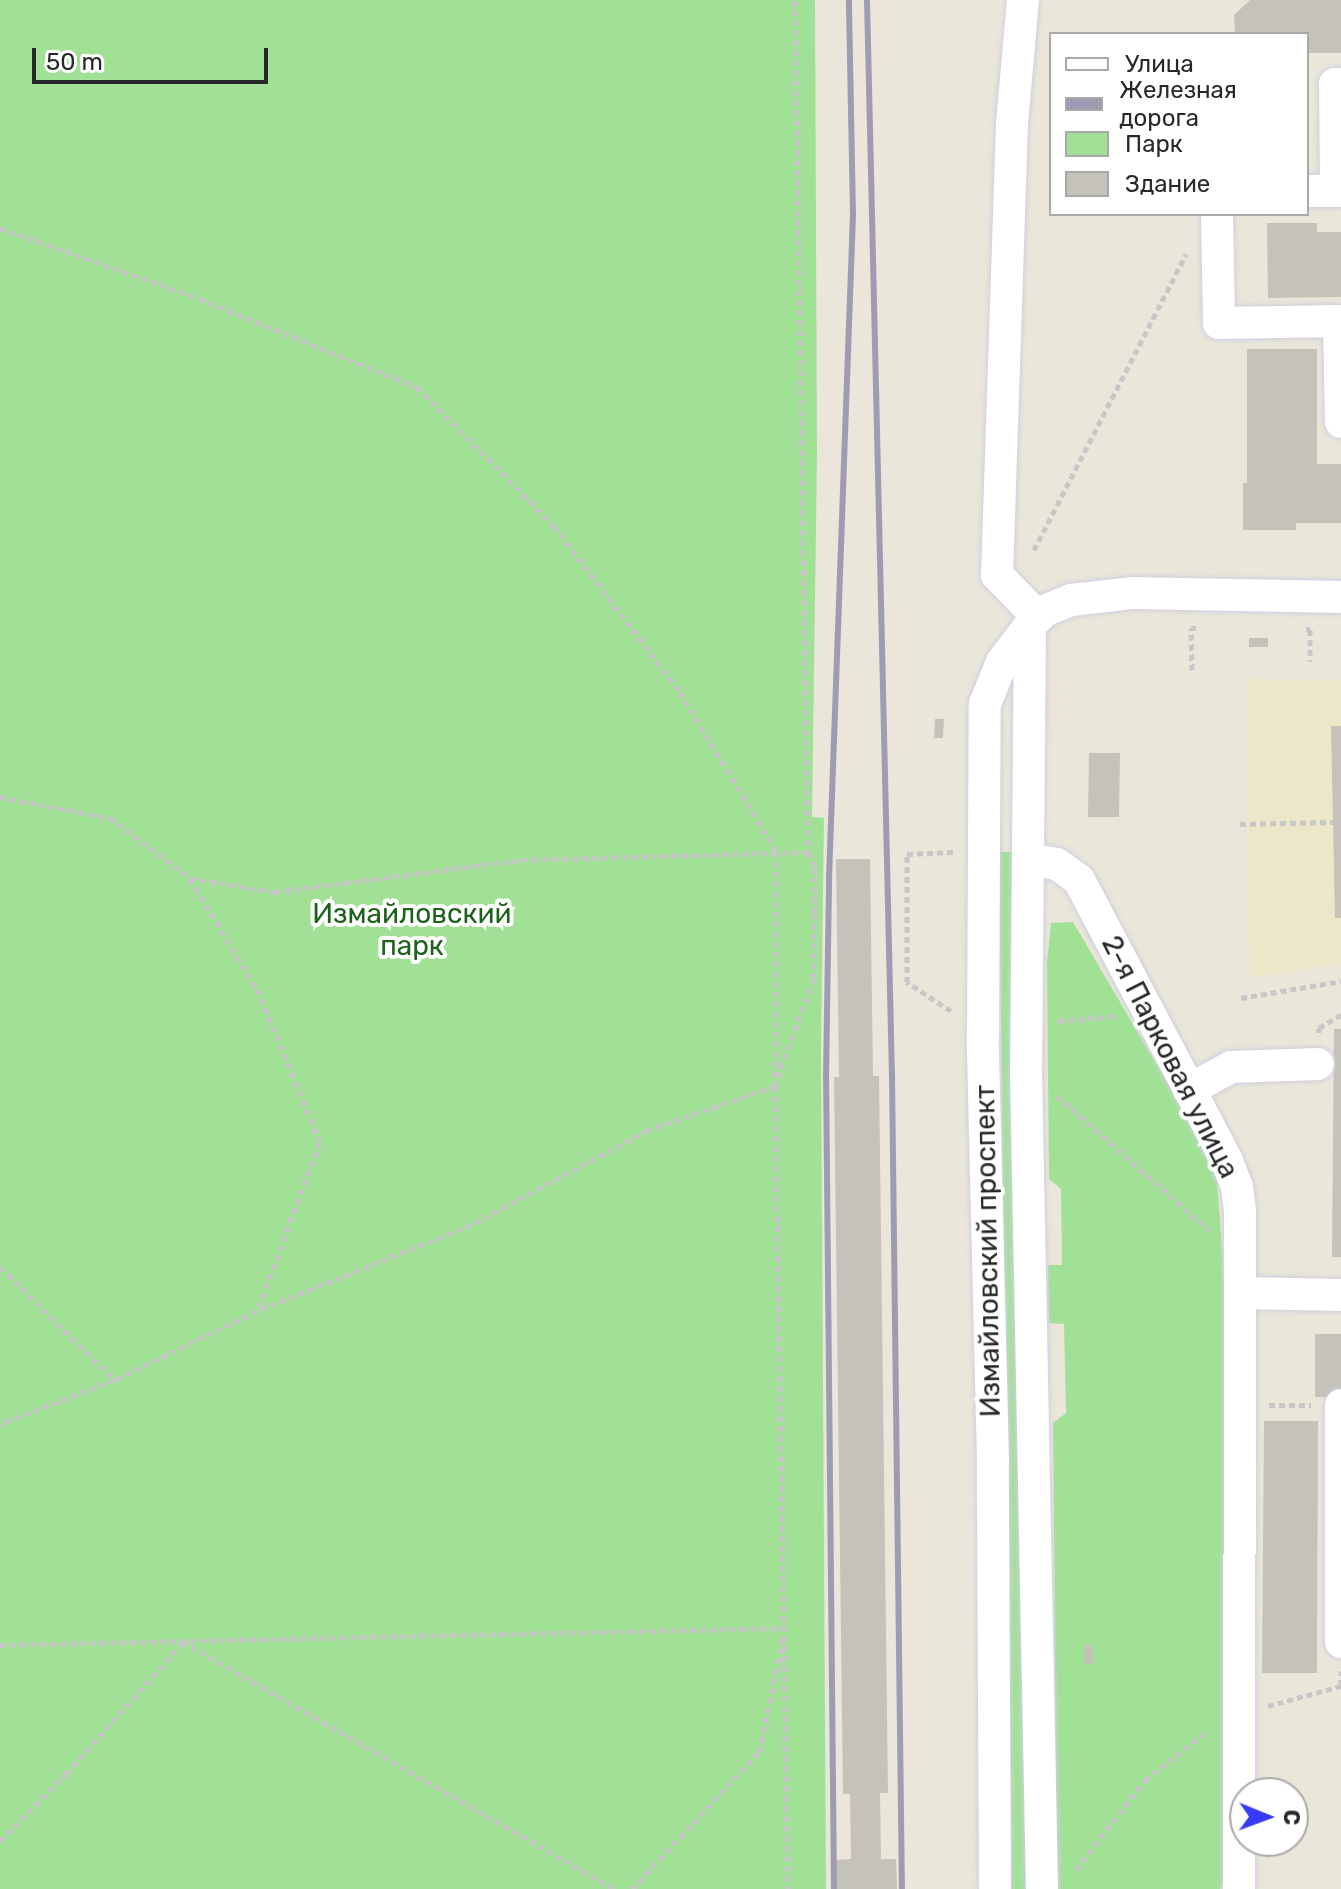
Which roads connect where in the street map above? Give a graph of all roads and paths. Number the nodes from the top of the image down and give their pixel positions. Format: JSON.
{"nodes":[{"id":1,"x":795,"y":0,"type":"edge"},
{"id":2,"x":1023,"y":0,"type":"edge"},
{"id":3,"x":1341,"y":84,"type":"edge"},
{"id":4,"x":1328,"y":191,"type":"edge"},
{"id":5,"x":1217,"y":216,"type":"edge"},
{"id":6,"x":0,"y":228,"type":"edge"},
{"id":7,"x":1192,"y":242,"type":"dead end"},
{"id":8,"x":1340,"y":321,"type":"edge"},
{"id":9,"x":1341,"y":422,"type":"edge"},
{"id":10,"x":1034,"y":550,"type":"dead end"},
{"id":11,"x":1341,"y":597,"type":"edge"},
{"id":12,"x":1034,"y":621,"type":"junction"},
{"id":13,"x":1205,"y":628,"type":"dead end"},
{"id":14,"x":1297,"y":629,"type":"dead end"},
{"id":15,"x":1310,"y":661,"type":"dead end"},
{"id":16,"x":1192,"y":670,"type":"dead end"},
{"id":17,"x":0,"y":797,"type":"edge"},
{"id":18,"x":1333,"y":822,"type":"dead end"},
{"id":19,"x":1240,"y":824,"type":"dead end"},
{"id":20,"x":776,"y":851,"type":"junction"},
{"id":21,"x":808,"y":852,"type":"junction"},
{"id":22,"x":951,"y":853,"type":"dead end"},
{"id":23,"x":1028,"y":859,"type":"junction"},
{"id":24,"x":190,"y":878,"type":"junction"},
{"id":25,"x":1341,"y":981,"type":"edge"},
{"id":26,"x":1241,"y":998,"type":"dead end"},
{"id":27,"x":951,"y":1011,"type":"dead end"},
{"id":28,"x":1149,"y":1014,"type":"junction"},
{"id":29,"x":1054,"y":1035,"type":"dead end"},
{"id":30,"x":1318,"y":1064,"type":"dead end"},
{"id":31,"x":775,"y":1086,"type":"junction"},
{"id":32,"x":1189,"y":1090,"type":"junction"},
{"id":33,"x":1053,"y":1093,"type":"dead end"},
{"id":34,"x":1240,"y":1245,"type":"junction"},
{"id":35,"x":0,"y":1267,"type":"edge"},
{"id":36,"x":1241,"y":1293,"type":"junction"},
{"id":37,"x":1341,"y":1295,"type":"edge"},
{"id":38,"x":257,"y":1311,"type":"junction"},
{"id":39,"x":114,"y":1380,"type":"junction"},
{"id":40,"x":1240,"y":1404,"type":"junction"},
{"id":41,"x":1341,"y":1405,"type":"edge"},
{"id":42,"x":0,"y":1424,"type":"edge"},
{"id":43,"x":786,"y":1627,"type":"junction"},
{"id":44,"x":183,"y":1642,"type":"junction"},
{"id":45,"x":1341,"y":1642,"type":"edge"},
{"id":46,"x":0,"y":1645,"type":"edge"},
{"id":47,"x":1239,"y":1715,"type":"junction"},
{"id":48,"x":0,"y":1841,"type":"edge"},
{"id":49,"x":1076,"y":1877,"type":"dead end"},
{"id":50,"x":615,"y":1889,"type":"edge"},
{"id":51,"x":632,"y":1889,"type":"edge"},
{"id":52,"x":788,"y":1889,"type":"edge"},
{"id":53,"x":995,"y":1889,"type":"edge"},
{"id":54,"x":1042,"y":1889,"type":"edge"},
{"id":55,"x":1239,"y":1889,"type":"edge"}],
"edges":[{"from":1,"to":21,"type":"path"},
{"from":2,"to":12,"type":"street"},
{"from":3,"to":4,"type":"street"},
{"from":5,"to":8,"type":"street"},
{"from":6,"to":20,"type":"path"},
{"from":7,"to":10,"type":"path"},
{"from":8,"to":9,"type":"street"},
{"from":11,"to":12,"type":"street"},
{"from":12,"to":23,"type":"street","name":"Измайловский проспект"},
{"from":12,"to":53,"type":"street","name":"Измайловский проспект"},
{"from":13,"to":16,"type":"path"},
{"from":14,"to":15,"type":"path"},
{"from":17,"to":24,"type":"path"},
{"from":18,"to":19,"type":"path"},
{"from":20,"to":21,"type":"path"},
{"from":20,"to":24,"type":"path"},
{"from":20,"to":31,"type":"path"},
{"from":21,"to":31,"type":"path"},
{"from":22,"to":27,"type":"path"},
{"from":23,"to":28,"type":"street","name":"2-я Парковая улица"},
{"from":23,"to":54,"type":"street","name":"Измайловский проспект"},
{"from":24,"to":38,"type":"path"},
{"from":25,"to":26,"type":"path"},
{"from":28,"to":29,"type":"path"},
{"from":28,"to":32,"type":"street","name":"2-я Парковая улица"},
{"from":30,"to":32,"type":"street"},
{"from":31,"to":38,"type":"path"},
{"from":31,"to":43,"type":"path"},
{"from":32,"to":34,"type":"street","name":"2-я Парковая улица"},
{"from":33,"to":34,"type":"path"},
{"from":34,"to":36,"type":"street","name":"2-я Парковая улица"},
{"from":35,"to":39,"type":"path"},
{"from":36,"to":37,"type":"street"},
{"from":36,"to":40,"type":"street","name":"2-я Парковая улица"},
{"from":38,"to":39,"type":"path"},
{"from":39,"to":42,"type":"path"},
{"from":40,"to":41,"type":"path"},
{"from":40,"to":47,"type":"street","name":"2-я Парковая улица"},
{"from":41,"to":45,"type":"street"},
{"from":43,"to":44,"type":"path"},
{"from":43,"to":51,"type":"path"},
{"from":43,"to":52,"type":"path"},
{"from":44,"to":46,"type":"path"},
{"from":44,"to":48,"type":"path"},
{"from":44,"to":50,"type":"path"},
{"from":45,"to":47,"type":"path"},
{"from":47,"to":49,"type":"path"},
{"from":47,"to":55,"type":"street","name":"2-я Парковая улица"}]}
